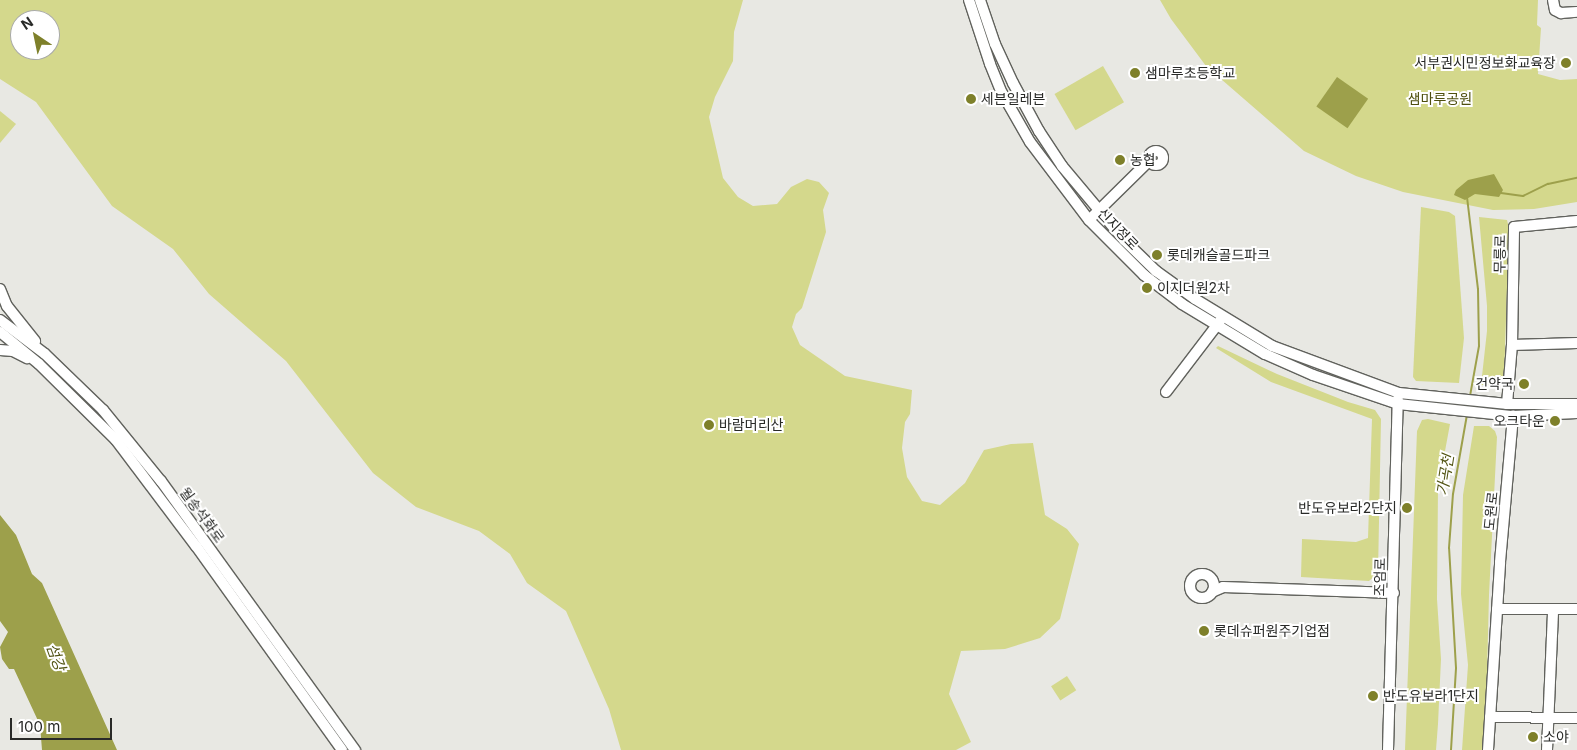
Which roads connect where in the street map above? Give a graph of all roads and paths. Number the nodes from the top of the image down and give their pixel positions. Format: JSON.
{"nodes":[{"id":1,"x":969,"y":0,"type":"edge"},
{"id":2,"x":980,"y":0,"type":"edge"},
{"id":3,"x":1553,"y":0,"type":"edge"},
{"id":4,"x":1577,"y":12,"type":"edge"},
{"id":5,"x":1150,"y":160,"type":"dead end"},
{"id":6,"x":1098,"y":212,"type":"junction"},
{"id":7,"x":1089,"y":220,"type":"junction"},
{"id":8,"x":1577,"y":222,"type":"edge"},
{"id":9,"x":0,"y":290,"type":"edge"},
{"id":10,"x":1223,"y":317,"type":"junction"},
{"id":11,"x":0,"y":324,"type":"edge"},
{"id":12,"x":1216,"y":327,"type":"junction"},
{"id":13,"x":1577,"y":343,"type":"edge"},
{"id":14,"x":1512,"y":345,"type":"junction"},
{"id":15,"x":0,"y":350,"type":"edge"},
{"id":16,"x":45,"y":354,"type":"junction"},
{"id":17,"x":39,"y":364,"type":"junction"},
{"id":18,"x":1166,"y":392,"type":"dead end"},
{"id":19,"x":1399,"y":393,"type":"junction"},
{"id":20,"x":1398,"y":404,"type":"junction"},
{"id":21,"x":1507,"y":404,"type":"junction"},
{"id":22,"x":1577,"y":404,"type":"edge"},
{"id":23,"x":1577,"y":413,"type":"edge"},
{"id":24,"x":1508,"y":416,"type":"junction"},
{"id":25,"x":1213,"y":581,"type":"junction"},
{"id":26,"x":1223,"y":588,"type":"junction"},
{"id":27,"x":1212,"y":592,"type":"junction"},
{"id":28,"x":1394,"y":593,"type":"junction"},
{"id":29,"x":1577,"y":608,"type":"edge"},
{"id":30,"x":1497,"y":609,"type":"junction"},
{"id":31,"x":1554,"y":610,"type":"junction"},
{"id":32,"x":1490,"y":717,"type":"junction"},
{"id":33,"x":1548,"y":718,"type":"junction"},
{"id":34,"x":1577,"y":718,"type":"edge"},
{"id":35,"x":342,"y":750,"type":"edge"},
{"id":36,"x":355,"y":750,"type":"edge"},
{"id":37,"x":1388,"y":750,"type":"edge"},
{"id":38,"x":1488,"y":750,"type":"edge"},
{"id":39,"x":1547,"y":750,"type":"edge"}],
"edges":[{"from":1,"to":7,"type":"street","name":"신지정로"},
{"from":2,"to":6,"type":"street","name":"신지정로"},
{"from":3,"to":4,"type":"street"},
{"from":5,"to":6,"type":"street"},
{"from":6,"to":7,"type":"street"},
{"from":6,"to":10,"type":"street","name":"신지정로"},
{"from":7,"to":12,"type":"street","name":"신지정로"},
{"from":8,"to":14,"type":"street","name":"무릉로"},
{"from":9,"to":11,"type":"street"},
{"from":9,"to":16,"type":"street"},
{"from":10,"to":12,"type":"street"},
{"from":10,"to":19,"type":"street","name":"신지정로"},
{"from":11,"to":16,"type":"street","name":"월송석화로"},
{"from":11,"to":17,"type":"street","name":"월송석화로"},
{"from":12,"to":18,"type":"street"},
{"from":12,"to":20,"type":"street","name":"신지정로"},
{"from":13,"to":14,"type":"street"},
{"from":14,"to":21,"type":"street","name":"무릉로"},
{"from":15,"to":17,"type":"street"},
{"from":16,"to":36,"type":"street","name":"월송석화로"},
{"from":17,"to":35,"type":"street","name":"월송석화로"},
{"from":19,"to":20,"type":"street","name":"조엄로"},
{"from":19,"to":21,"type":"street","name":"신지정로"},
{"from":20,"to":24,"type":"street","name":"신지정로"},
{"from":20,"to":28,"type":"street","name":"조엄로"},
{"from":21,"to":22,"type":"street","name":"신지정로"},
{"from":23,"to":24,"type":"street","name":"신지정로"},
{"from":24,"to":30,"type":"street","name":"도원로"},
{"from":25,"to":26,"type":"street"},
{"from":25,"to":27,"type":"street"},
{"from":25,"to":27,"type":"street"},
{"from":26,"to":27,"type":"street"},
{"from":26,"to":28,"type":"street"},
{"from":28,"to":37,"type":"street","name":"조엄로"},
{"from":29,"to":31,"type":"street"},
{"from":30,"to":31,"type":"street"},
{"from":30,"to":32,"type":"street","name":"도원로"},
{"from":31,"to":33,"type":"street"},
{"from":32,"to":33,"type":"street"},
{"from":32,"to":38,"type":"street","name":"도원로"},
{"from":33,"to":34,"type":"street"},
{"from":33,"to":39,"type":"street"}]}
